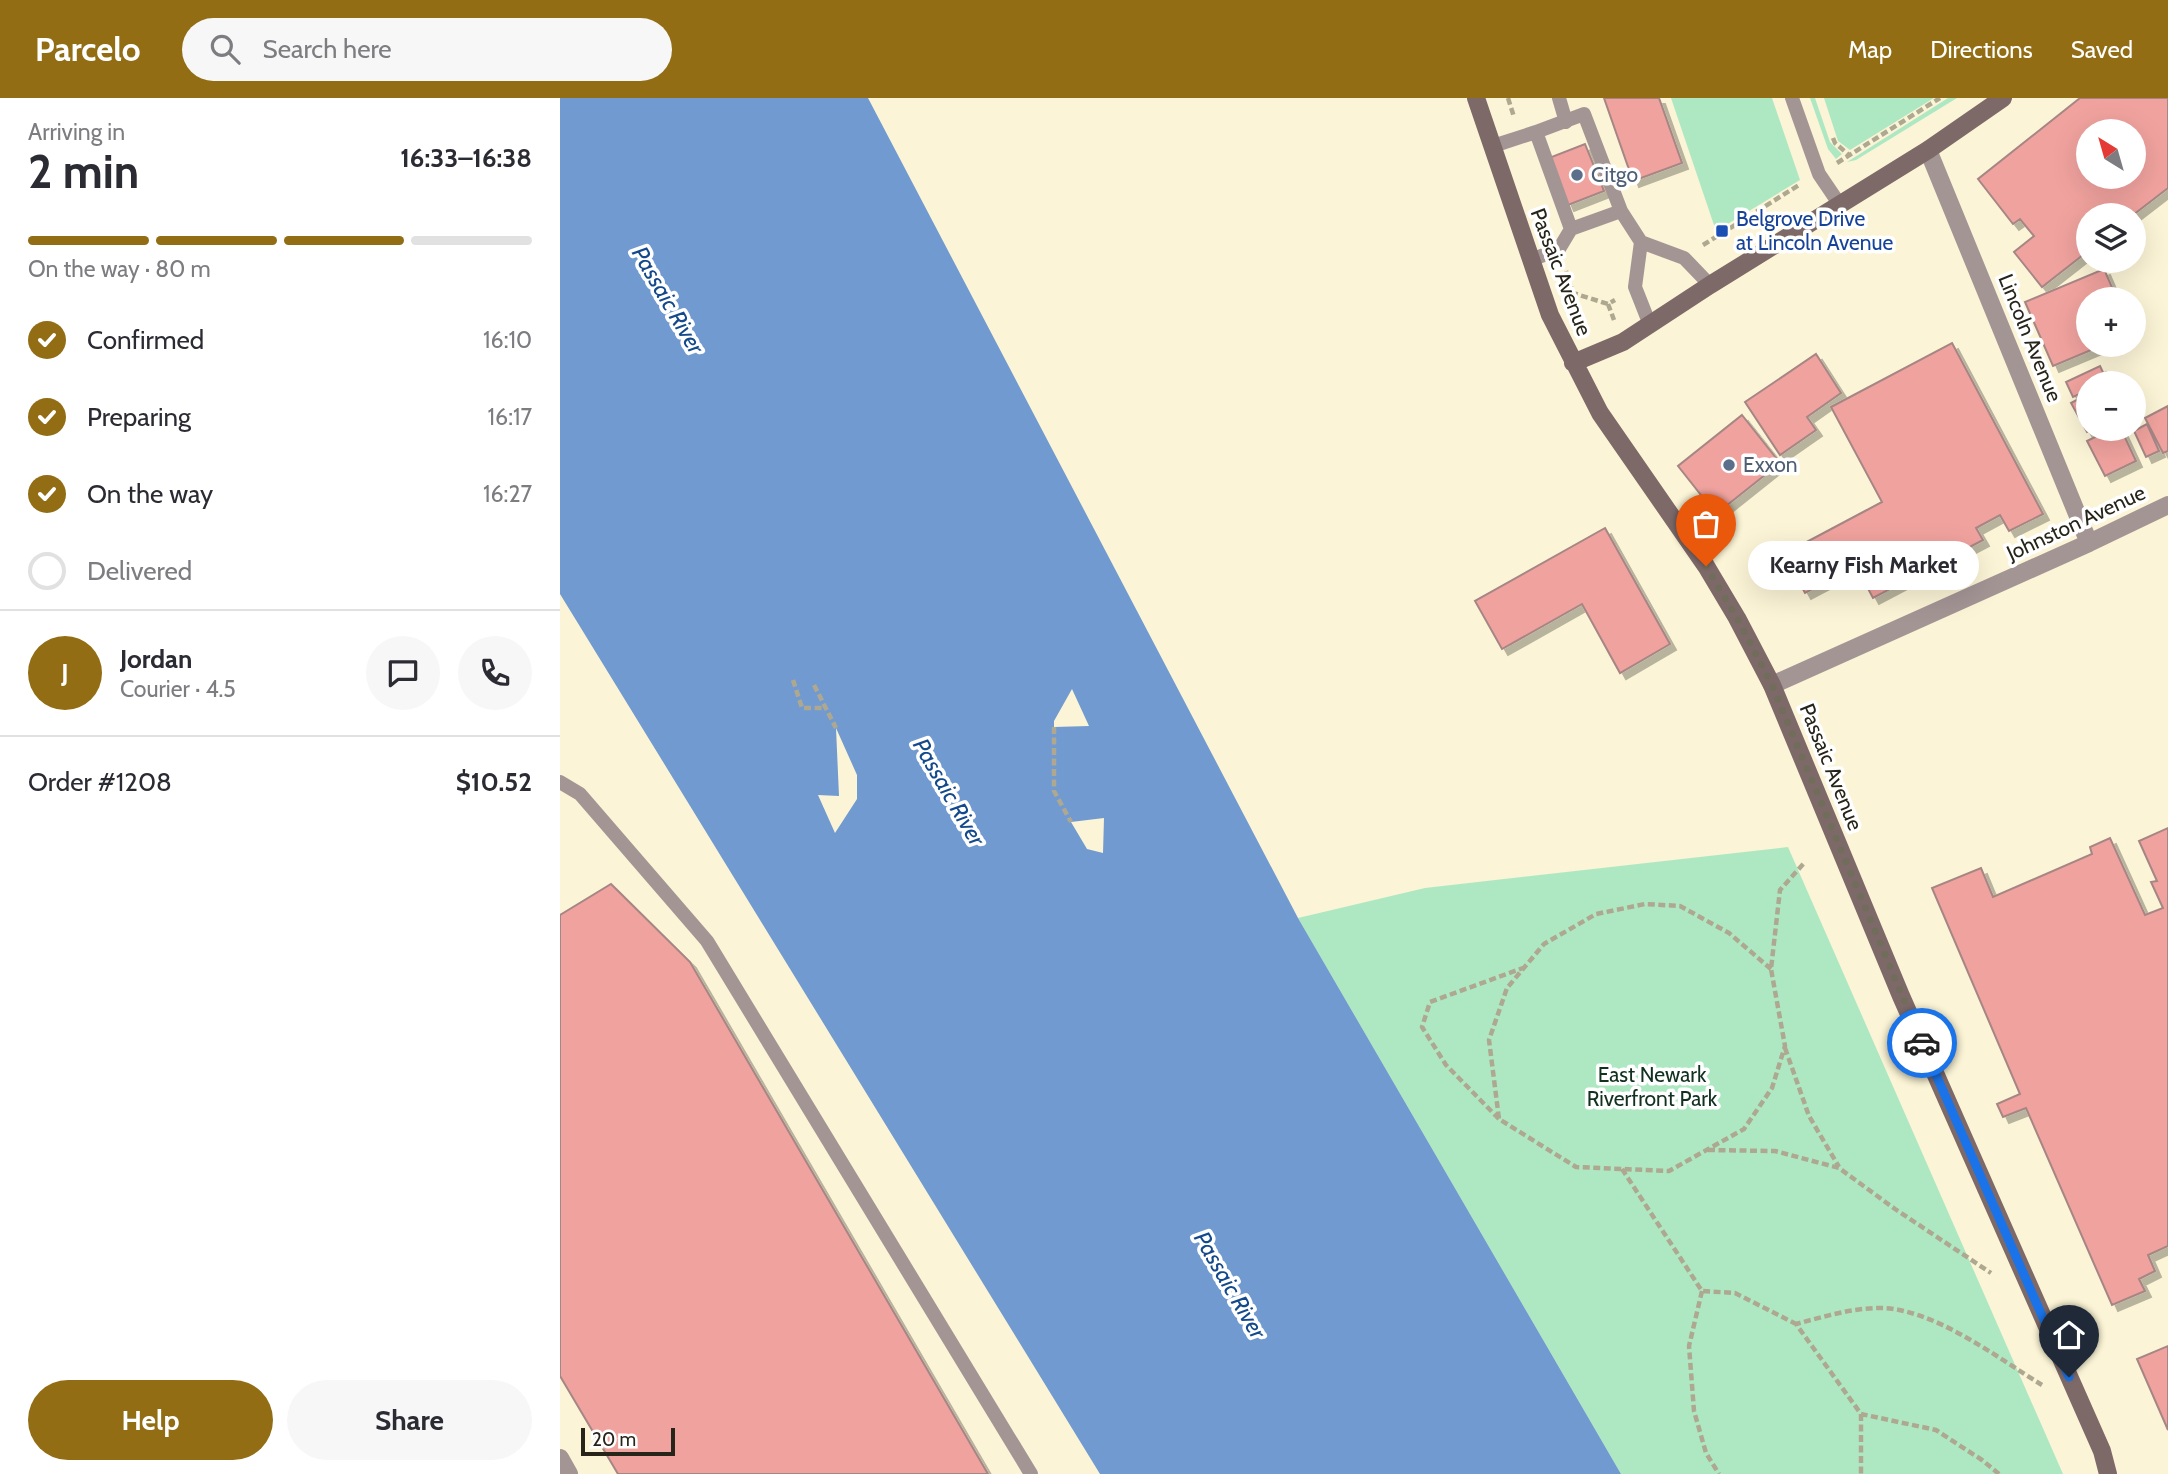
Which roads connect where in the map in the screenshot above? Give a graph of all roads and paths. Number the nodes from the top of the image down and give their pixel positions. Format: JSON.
{"nodes":[{"id":1,"x":1476,"y":98,"type":"edge"},
{"id":2,"x":1508,"y":98,"type":"edge"},
{"id":3,"x":1559,"y":98,"type":"edge"},
{"id":4,"x":1792,"y":98,"type":"edge"},
{"id":5,"x":1940,"y":98,"type":"edge"},
{"id":6,"x":2003,"y":98,"type":"edge"},
{"id":7,"x":1566,"y":122,"type":"junction"},
{"id":8,"x":1831,"y":131,"type":"dead end"},
{"id":9,"x":1536,"y":132,"type":"junction"},
{"id":10,"x":1521,"y":136,"type":"junction"},
{"id":11,"x":1493,"y":146,"type":"junction"},
{"id":12,"x":1928,"y":150,"type":"junction"},
{"id":13,"x":1849,"y":155,"type":"junction"},
{"id":14,"x":1819,"y":174,"type":"junction"},
{"id":15,"x":1840,"y":205,"type":"junction"},
{"id":16,"x":1621,"y":211,"type":"junction"},
{"id":17,"x":1571,"y":229,"type":"junction"},
{"id":18,"x":1641,"y":242,"type":"junction"},
{"id":19,"x":1559,"y":249,"type":"junction"},
{"id":20,"x":1684,"y":258,"type":"junction"},
{"id":21,"x":1531,"y":260,"type":"junction"},
{"id":22,"x":1710,"y":285,"type":"junction"},
{"id":23,"x":1635,"y":288,"type":"junction"},
{"id":24,"x":1650,"y":325,"type":"junction"},
{"id":25,"x":1573,"y":363,"type":"junction"},
{"id":26,"x":2168,"y":505,"type":"edge"},
{"id":27,"x":2089,"y":543,"type":"junction"},
{"id":28,"x":793,"y":680,"type":"dead end"},
{"id":29,"x":814,"y":685,"type":"dead end"},
{"id":30,"x":1772,"y":685,"type":"junction"},
{"id":31,"x":826,"y":708,"type":"junction"},
{"id":32,"x":1054,"y":727,"type":"dead end"},
{"id":33,"x":836,"y":728,"type":"dead end"},
{"id":34,"x":560,"y":782,"type":"edge"},
{"id":35,"x":1071,"y":822,"type":"dead end"},
{"id":36,"x":1805,"y":863,"type":"dead end"},
{"id":37,"x":1524,"y":968,"type":"junction"},
{"id":38,"x":1770,"y":969,"type":"junction"},
{"id":39,"x":1784,"y":1046,"type":"junction"},
{"id":40,"x":1499,"y":1119,"type":"junction"},
{"id":41,"x":1705,"y":1150,"type":"junction"},
{"id":42,"x":1622,"y":1168,"type":"junction"},
{"id":43,"x":1839,"y":1168,"type":"junction"},
{"id":44,"x":1991,"y":1273,"type":"dead end"},
{"id":45,"x":1702,"y":1291,"type":"junction"},
{"id":46,"x":1796,"y":1324,"type":"junction"},
{"id":47,"x":2042,"y":1385,"type":"dead end"},
{"id":48,"x":1861,"y":1414,"type":"junction"},
{"id":49,"x":560,"y":1458,"type":"edge"},
{"id":50,"x":569,"y":1474,"type":"edge"},
{"id":51,"x":1031,"y":1474,"type":"edge"},
{"id":52,"x":1719,"y":1474,"type":"edge"},
{"id":53,"x":1861,"y":1474,"type":"edge"},
{"id":54,"x":1999,"y":1474,"type":"edge"},
{"id":55,"x":2108,"y":1474,"type":"edge"}],
"edges":[{"from":1,"to":11,"type":"main road","name":"Passaic Avenue"},
{"from":2,"to":10,"type":"path"},
{"from":3,"to":7,"type":"lane"},
{"from":4,"to":14,"type":"lane"},
{"from":5,"to":13,"type":"path"},
{"from":6,"to":12,"type":"main road"},
{"from":7,"to":9,"type":"lane"},
{"from":7,"to":16,"type":"lane"},
{"from":8,"to":13,"type":"path"},
{"from":9,"to":10,"type":"lane"},
{"from":9,"to":17,"type":"lane"},
{"from":10,"to":11,"type":"lane"},
{"from":11,"to":21,"type":"main road","name":"Passaic Avenue"},
{"from":12,"to":15,"type":"main road"},
{"from":12,"to":27,"type":"street","name":"Lincoln Avenue"},
{"from":13,"to":14,"type":"path"},
{"from":14,"to":15,"type":"lane"},
{"from":14,"to":20,"type":"path"},
{"from":15,"to":22,"type":"main road"},
{"from":16,"to":17,"type":"lane"},
{"from":16,"to":18,"type":"lane"},
{"from":17,"to":19,"type":"lane"},
{"from":18,"to":20,"type":"lane"},
{"from":18,"to":23,"type":"lane"},
{"from":19,"to":21,"type":"lane"},
{"from":19,"to":23,"type":"path"},
{"from":20,"to":22,"type":"lane"},
{"from":21,"to":25,"type":"main road","name":"Passaic Avenue"},
{"from":22,"to":24,"type":"main road"},
{"from":23,"to":24,"type":"lane"},
{"from":24,"to":25,"type":"main road"},
{"from":25,"to":30,"type":"main road","name":"Passaic Avenue"},
{"from":26,"to":27,"type":"street","name":"Johnston Avenue"},
{"from":27,"to":30,"type":"street","name":"Johnston Avenue"},
{"from":28,"to":31,"type":"path"},
{"from":29,"to":31,"type":"path"},
{"from":30,"to":55,"type":"main road","name":"Passaic Avenue"},
{"from":31,"to":33,"type":"path"},
{"from":32,"to":35,"type":"path"},
{"from":34,"to":51,"type":"lane"},
{"from":36,"to":38,"type":"path"},
{"from":37,"to":38,"type":"path"},
{"from":37,"to":40,"type":"path"},
{"from":37,"to":40,"type":"path"},
{"from":38,"to":39,"type":"path"},
{"from":39,"to":41,"type":"path"},
{"from":39,"to":43,"type":"path"},
{"from":40,"to":42,"type":"path"},
{"from":41,"to":42,"type":"path"},
{"from":41,"to":43,"type":"path"},
{"from":42,"to":45,"type":"path"},
{"from":43,"to":44,"type":"path"},
{"from":45,"to":46,"type":"path"},
{"from":45,"to":52,"type":"path"},
{"from":46,"to":47,"type":"path"},
{"from":46,"to":48,"type":"path"},
{"from":48,"to":53,"type":"path"},
{"from":48,"to":54,"type":"path"},
{"from":49,"to":50,"type":"street"}]}
